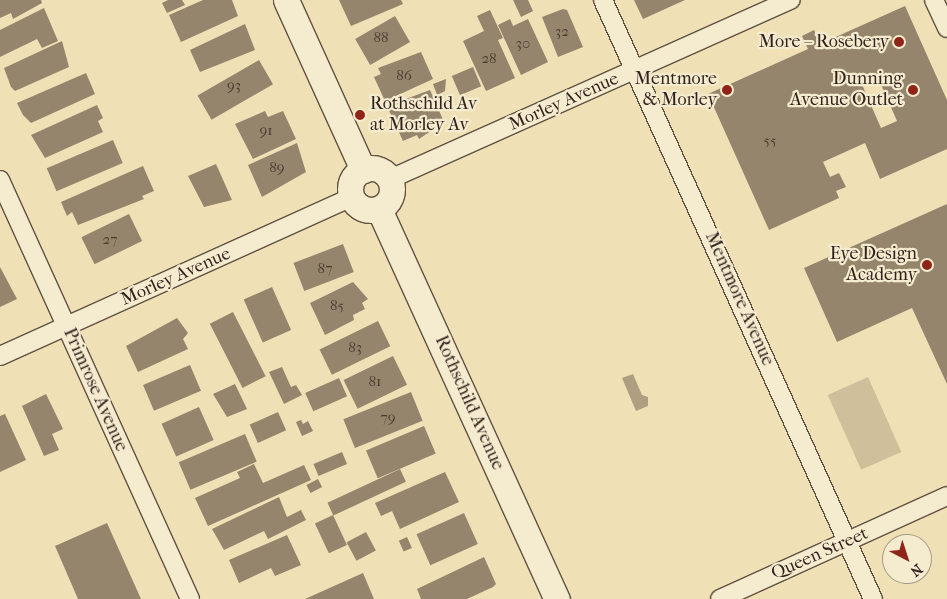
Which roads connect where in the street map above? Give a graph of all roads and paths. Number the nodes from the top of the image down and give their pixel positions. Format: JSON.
{"nodes":[{"id":1,"x":286,"y":0,"type":"edge"},
{"id":2,"x":603,"y":0,"type":"edge"},
{"id":3,"x":791,"y":0,"type":"edge"},
{"id":4,"x":934,"y":0,"type":"edge"},
{"id":5,"x":947,"y":28,"type":"edge"},
{"id":6,"x":635,"y":70,"type":"junction"},
{"id":7,"x":362,"y":170,"type":"junction"},
{"id":8,"x":390,"y":179,"type":"junction"},
{"id":9,"x":0,"y":180,"type":"edge"},
{"id":10,"x":352,"y":198,"type":"junction"},
{"id":11,"x":379,"y":208,"type":"junction"},
{"id":12,"x":66,"y":327,"type":"junction"},
{"id":13,"x":0,"y":356,"type":"edge"},
{"id":14,"x":947,"y":496,"type":"edge"},
{"id":15,"x":847,"y":541,"type":"junction"},
{"id":16,"x":190,"y":599,"type":"edge"},
{"id":17,"x":557,"y":599,"type":"edge"},
{"id":18,"x":720,"y":599,"type":"edge"},
{"id":19,"x":873,"y":599,"type":"edge"}],
"edges":[{"from":1,"to":7,"type":"street"},
{"from":2,"to":6,"type":"street","name":"Mentmore Avenue"},
{"from":3,"to":6,"type":"street","name":"Morley Avenue"},
{"from":4,"to":5,"type":"street"},
{"from":6,"to":8,"type":"street","name":"Morley Avenue"},
{"from":6,"to":15,"type":"street","name":"Mentmore Avenue"},
{"from":7,"to":8,"type":"street"},
{"from":7,"to":10,"type":"street"},
{"from":8,"to":11,"type":"street"},
{"from":9,"to":12,"type":"street","name":"Primrose Avenue"},
{"from":10,"to":11,"type":"street"},
{"from":10,"to":12,"type":"street","name":"Morley Avenue"},
{"from":11,"to":17,"type":"street","name":"Rothschild Avenue"},
{"from":12,"to":13,"type":"street","name":"Morley Avenue"},
{"from":12,"to":16,"type":"street","name":"Primrose Avenue"},
{"from":14,"to":15,"type":"street","name":"Queen Street"},
{"from":15,"to":18,"type":"street","name":"Queen Street"},
{"from":15,"to":19,"type":"street","name":"Mentmore Avenue"}]}
